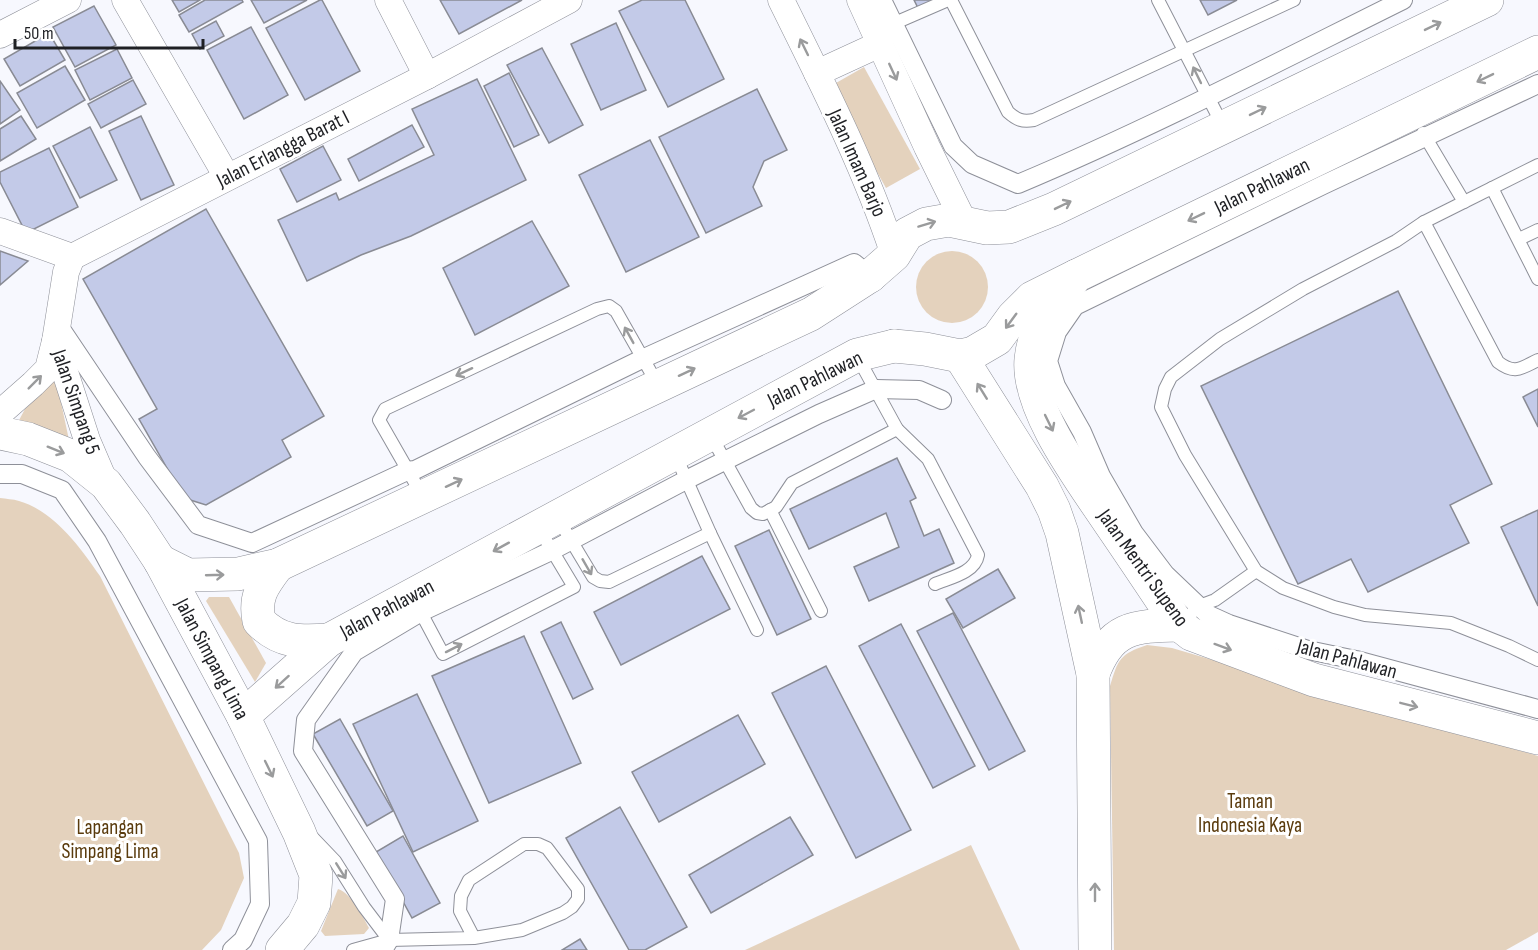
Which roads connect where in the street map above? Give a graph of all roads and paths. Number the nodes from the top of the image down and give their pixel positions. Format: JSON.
{"nodes":[{"id":1,"x":68,"y":0,"type":"edge"},
{"id":2,"x":125,"y":0,"type":"edge"},
{"id":3,"x":388,"y":0,"type":"edge"},
{"id":4,"x":569,"y":0,"type":"edge"},
{"id":5,"x":781,"y":0,"type":"edge"},
{"id":6,"x":860,"y":0,"type":"edge"},
{"id":7,"x":882,"y":0,"type":"edge"},
{"id":8,"x":949,"y":0,"type":"edge"},
{"id":9,"x":1158,"y":0,"type":"edge"},
{"id":10,"x":1294,"y":0,"type":"edge"},
{"id":11,"x":1403,"y":0,"type":"edge"},
{"id":12,"x":1488,"y":0,"type":"edge"},
{"id":13,"x":883,"y":33,"type":"junction"},
{"id":14,"x":0,"y":35,"type":"edge"},
{"id":15,"x":1185,"y":50,"type":"junction"},
{"id":16,"x":1538,"y":52,"type":"edge"},
{"id":17,"x":817,"y":74,"type":"junction"},
{"id":18,"x":427,"y":75,"type":"junction"},
{"id":19,"x":1538,"y":84,"type":"edge"},
{"id":20,"x":1208,"y":97,"type":"junction"},
{"id":21,"x":1419,"y":126,"type":"junction"},
{"id":22,"x":1224,"y":127,"type":"junction"},
{"id":23,"x":1538,"y":165,"type":"edge"},
{"id":24,"x":227,"y":177,"type":"junction"},
{"id":25,"x":1492,"y":188,"type":"junction"},
{"id":26,"x":1464,"y":202,"type":"junction"},
{"id":27,"x":964,"y":222,"type":"junction"},
{"id":28,"x":1424,"y":222,"type":"junction"},
{"id":29,"x":1538,"y":230,"type":"edge"},
{"id":30,"x":0,"y":231,"type":"edge"},
{"id":31,"x":1519,"y":239,"type":"junction"},
{"id":32,"x":894,"y":255,"type":"junction"},
{"id":33,"x":72,"y":257,"type":"junction"},
{"id":34,"x":1076,"y":276,"type":"junction"},
{"id":35,"x":1538,"y":279,"type":"edge"},
{"id":36,"x":56,"y":332,"type":"junction"},
{"id":37,"x":857,"y":355,"type":"junction"},
{"id":38,"x":960,"y":356,"type":"junction"},
{"id":39,"x":1538,"y":360,"type":"edge"},
{"id":40,"x":650,"y":372,"type":"junction"},
{"id":41,"x":876,"y":389,"type":"junction"},
{"id":42,"x":942,"y":400,"type":"dead end"},
{"id":43,"x":0,"y":413,"type":"edge"},
{"id":44,"x":897,"y":429,"type":"junction"},
{"id":45,"x":0,"y":433,"type":"edge"},
{"id":46,"x":710,"y":433,"type":"junction"},
{"id":47,"x":725,"y":461,"type":"junction"},
{"id":48,"x":680,"y":466,"type":"junction"},
{"id":49,"x":0,"y":474,"type":"edge"},
{"id":50,"x":106,"y":484,"type":"junction"},
{"id":51,"x":415,"y":484,"type":"junction"},
{"id":52,"x":770,"y":510,"type":"junction"},
{"id":53,"x":554,"y":533,"type":"junction"},
{"id":54,"x":710,"y":533,"type":"junction"},
{"id":55,"x":160,"y":561,"type":"junction"},
{"id":56,"x":278,"y":565,"type":"junction"},
{"id":57,"x":1256,"y":571,"type":"junction"},
{"id":58,"x":935,"y":584,"type":"dead end"},
{"id":59,"x":416,"y":604,"type":"junction"},
{"id":60,"x":821,"y":611,"type":"dead end"},
{"id":61,"x":1189,"y":616,"type":"junction"},
{"id":62,"x":757,"y":630,"type":"dead end"},
{"id":63,"x":329,"y":640,"type":"junction"},
{"id":64,"x":1538,"y":660,"type":"edge"},
{"id":65,"x":1093,"y":674,"type":"junction"},
{"id":66,"x":1538,"y":709,"type":"edge"},
{"id":67,"x":243,"y":716,"type":"junction"},
{"id":68,"x":1538,"y":738,"type":"edge"},
{"id":69,"x":299,"y":832,"type":"junction"},
{"id":70,"x":474,"y":938,"type":"junction"},
{"id":71,"x":386,"y":945,"type":"edge"},
{"id":72,"x":232,"y":950,"type":"edge"},
{"id":73,"x":282,"y":950,"type":"edge"},
{"id":74,"x":353,"y":950,"type":"edge"},
{"id":75,"x":1095,"y":950,"type":"edge"}],
"edges":[{"from":1,"to":14,"type":"street"},
{"from":2,"to":24,"type":"street"},
{"from":3,"to":18,"type":"street"},
{"from":4,"to":18,"type":"street","name":"Jalan Erlangga Barat I"},
{"from":17,"to":5,"type":"street","name":"Jalan Imam Barjo","one_way":true},
{"from":6,"to":13,"type":"street"},
{"from":7,"to":13,"type":"street"},
{"from":8,"to":13,"type":"lane"},
{"from":8,"to":15,"type":"lane"},
{"from":9,"to":15,"type":"lane"},
{"from":10,"to":15,"type":"lane"},
{"from":11,"to":20,"type":"street"},
{"from":22,"to":12,"type":"main road","one_way":true},
{"from":13,"to":17,"type":"street"},
{"from":13,"to":20,"type":"street"},
{"from":13,"to":27,"type":"street","one_way":true},
{"from":20,"to":15,"type":"lane","one_way":true},
{"from":16,"to":21,"type":"main road","name":"Jalan Pahlawan","one_way":true},
{"from":17,"to":32,"type":"street","name":"Jalan Imam Barjo"},
{"from":18,"to":24,"type":"street","name":"Jalan Erlangga Barat I"},
{"from":19,"to":21,"type":"street","name":"Jalan Pahlawan"},
{"from":20,"to":22,"type":"lane"},
{"from":21,"to":26,"type":"lane"},
{"from":21,"to":34,"type":"main road","name":"Jalan Pahlawan","one_way":true},
{"from":21,"to":61,"type":"street","name":"Jalan Pahlawan"},
{"from":27,"to":22,"type":"main road","one_way":true},
{"from":23,"to":25,"type":"lane"},
{"from":24,"to":33,"type":"street","name":"Jalan Erlangga Barat I"},
{"from":25,"to":26,"type":"lane"},
{"from":25,"to":31,"type":"lane"},
{"from":26,"to":28,"type":"lane"},
{"from":32,"to":27,"type":"main road","one_way":true},
{"from":28,"to":39,"type":"lane"},
{"from":28,"to":57,"type":"lane"},
{"from":29,"to":31,"type":"lane"},
{"from":30,"to":33,"type":"street"},
{"from":31,"to":35,"type":"lane"},
{"from":32,"to":40,"type":"main road"},
{"from":33,"to":36,"type":"street"},
{"from":34,"to":38,"type":"main road","name":"Jalan Pahlawan","one_way":true},
{"from":34,"to":61,"type":"main road","name":"Jalan Mentri Supeno","one_way":true},
{"from":43,"to":36,"type":"street","name":"Jalan Simpang 5","one_way":true},
{"from":36,"to":50,"type":"street","name":"Jalan Simpang 5"},
{"from":36,"to":51,"type":"street"},
{"from":37,"to":38,"type":"main road","name":"Jalan Pahlawan"},
{"from":37,"to":41,"type":"lane"},
{"from":37,"to":46,"type":"main road","name":"Jalan Pahlawan","one_way":true},
{"from":65,"to":38,"type":"main road","one_way":true},
{"from":40,"to":51,"type":"main road"},
{"from":40,"to":51,"type":"lane","one_way":true},
{"from":41,"to":42,"type":"street","name":"Jalan Pahlawan"},
{"from":41,"to":44,"type":"lane"},
{"from":41,"to":47,"type":"street","name":"Jalan Pahlawan"},
{"from":44,"to":52,"type":"lane"},
{"from":44,"to":58,"type":"lane"},
{"from":45,"to":50,"type":"main road","name":"Jalan Simpang Lima","one_way":true},
{"from":46,"to":47,"type":"lane"},
{"from":46,"to":48,"type":"main road","name":"Jalan Pahlawan"},
{"from":47,"to":48,"type":"street","name":"Jalan Pahlawan"},
{"from":47,"to":52,"type":"lane"},
{"from":48,"to":53,"type":"main road","name":"Jalan Pahlawan"},
{"from":48,"to":54,"type":"lane"},
{"from":49,"to":72,"type":"street"},
{"from":50,"to":55,"type":"main road","name":"Jalan Simpang Lima"},
{"from":51,"to":56,"type":"main road"},
{"from":52,"to":60,"type":"lane"},
{"from":53,"to":54,"type":"lane","one_way":true},
{"from":53,"to":59,"type":"main road","name":"Jalan Pahlawan"},
{"from":59,"to":53,"type":"lane","one_way":true},
{"from":54,"to":62,"type":"lane"},
{"from":55,"to":56,"type":"main road","one_way":true},
{"from":55,"to":67,"type":"main road","name":"Jalan Simpang Lima"},
{"from":56,"to":63,"type":"main road"},
{"from":57,"to":61,"type":"lane"},
{"from":57,"to":64,"type":"lane"},
{"from":59,"to":63,"type":"main road","name":"Jalan Pahlawan"},
{"from":59,"to":71,"type":"street","name":"Jalan Pahlawan"},
{"from":61,"to":65,"type":"main road"},
{"from":61,"to":66,"type":"street","name":"Jalan Pahlawan"},
{"from":61,"to":68,"type":"main road","name":"Jalan Mentri Supeno","one_way":true},
{"from":63,"to":67,"type":"main road","name":"Jalan Pahlawan","one_way":true},
{"from":75,"to":65,"type":"main road","one_way":true},
{"from":67,"to":69,"type":"main road","name":"Jalan Simpang Lima","one_way":true},
{"from":69,"to":71,"type":"lane","one_way":true},
{"from":69,"to":73,"type":"main road","name":"Jalan Simpang Lima"},
{"from":70,"to":70,"type":"lane"},
{"from":70,"to":71,"type":"lane"},
{"from":71,"to":74,"type":"lane"}]}
